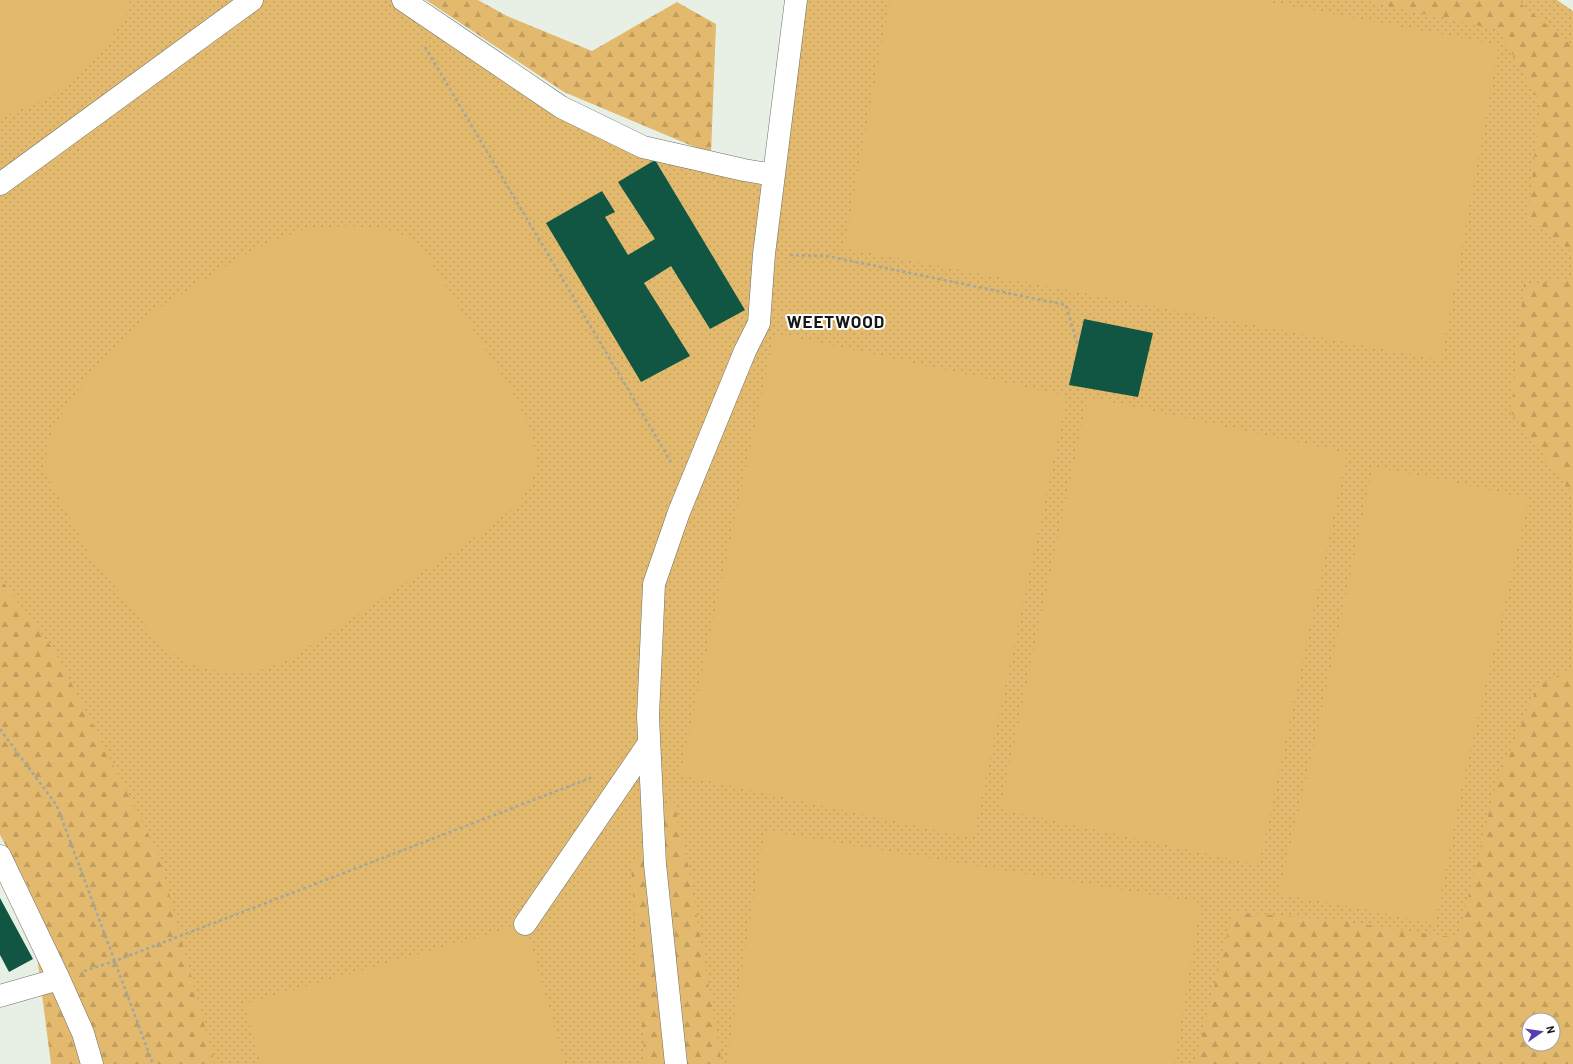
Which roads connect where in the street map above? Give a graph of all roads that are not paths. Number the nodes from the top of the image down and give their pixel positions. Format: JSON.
{"nodes":[{"id":1,"x":252,"y":0,"type":"edge"},
{"id":2,"x":403,"y":0,"type":"edge"},
{"id":3,"x":796,"y":0,"type":"edge"},
{"id":4,"x":774,"y":175,"type":"junction"},
{"id":5,"x":0,"y":184,"type":"edge"},
{"id":6,"x":649,"y":743,"type":"junction"},
{"id":7,"x":0,"y":856,"type":"edge"},
{"id":8,"x":525,"y":924,"type":"dead end"},
{"id":9,"x":59,"y":979,"type":"junction"},
{"id":10,"x":0,"y":996,"type":"edge"},
{"id":11,"x":92,"y":1064,"type":"edge"},
{"id":12,"x":676,"y":1064,"type":"edge"}],
"edges":[{"from":1,"to":5,"type":"street"},
{"from":2,"to":4,"type":"street"},
{"from":3,"to":4,"type":"street"},
{"from":4,"to":6,"type":"street"},
{"from":6,"to":8,"type":"street"},
{"from":6,"to":12,"type":"street"},
{"from":7,"to":9,"type":"street"},
{"from":9,"to":10,"type":"street"},
{"from":9,"to":11,"type":"street"}]}
